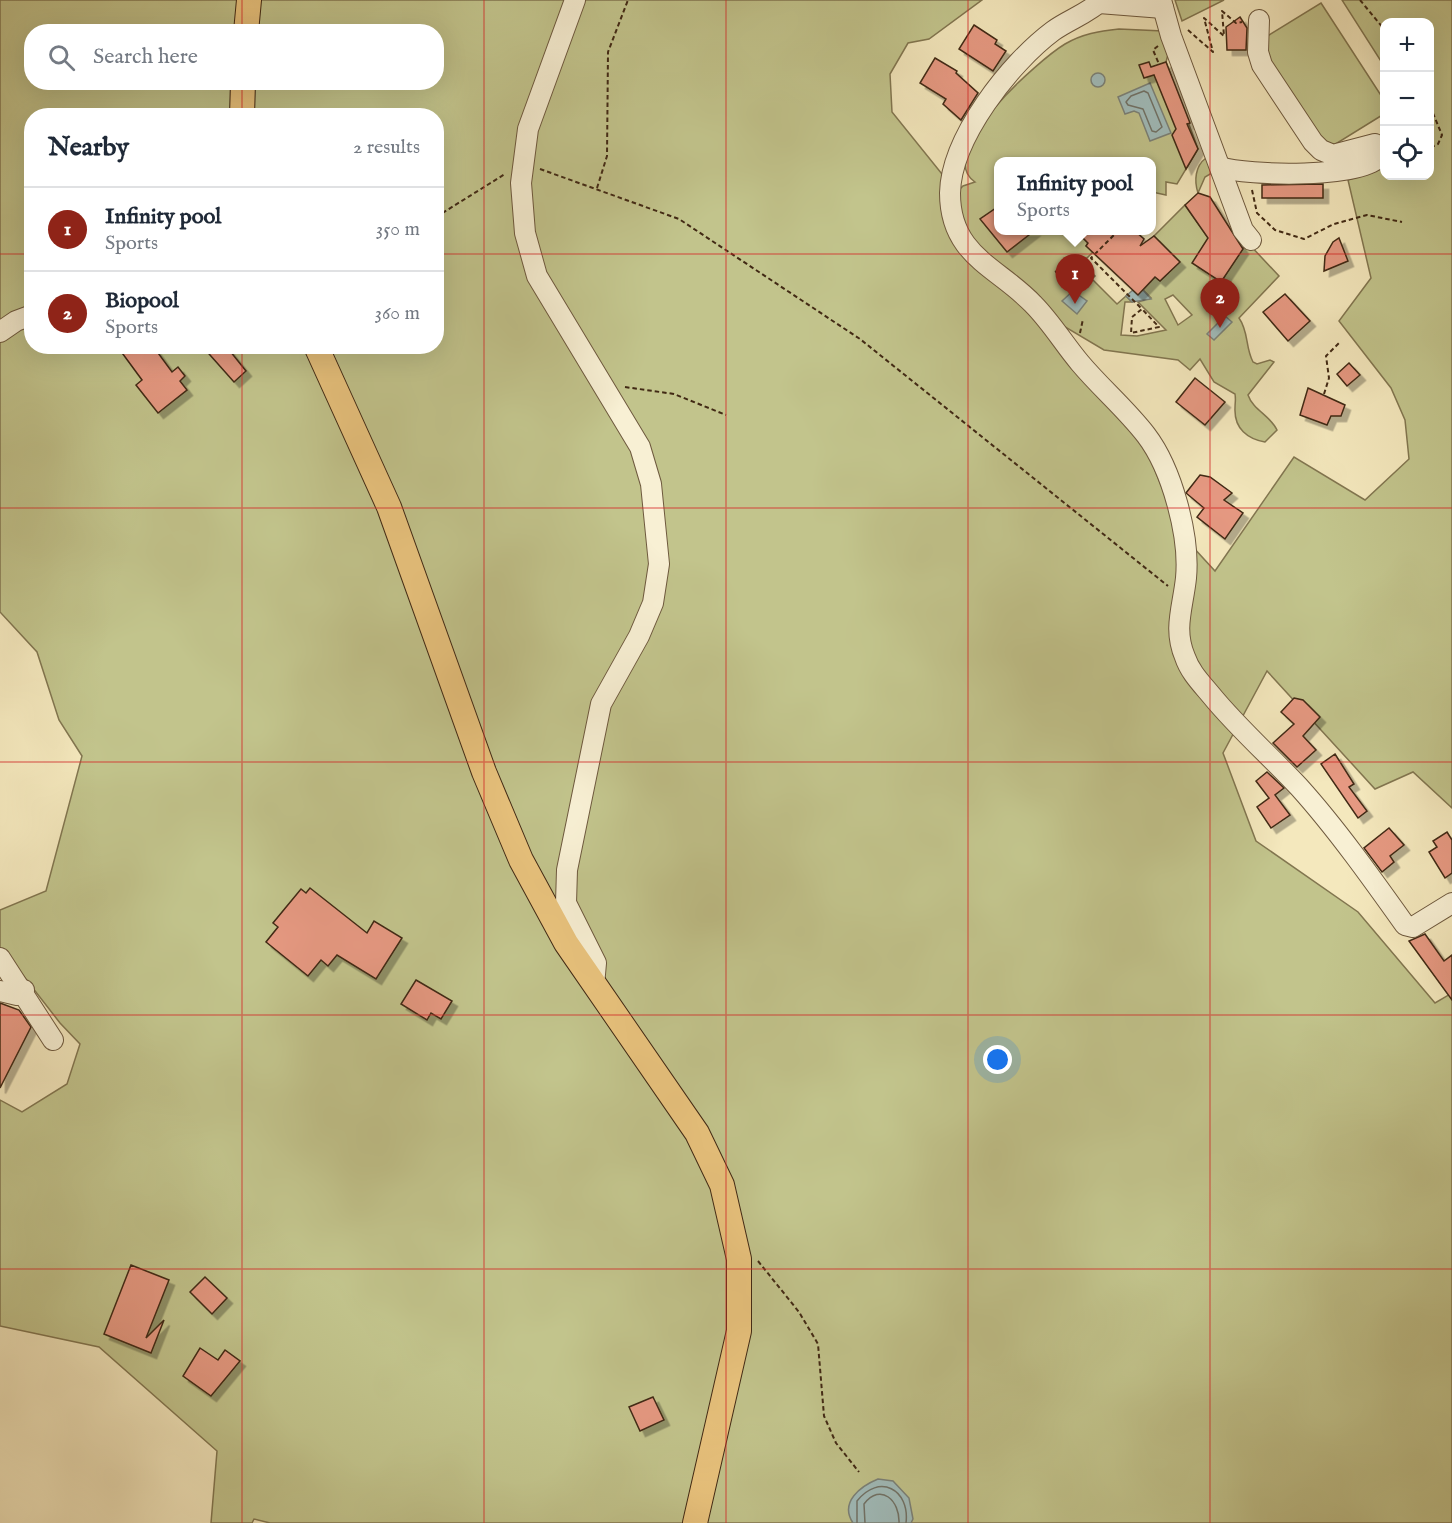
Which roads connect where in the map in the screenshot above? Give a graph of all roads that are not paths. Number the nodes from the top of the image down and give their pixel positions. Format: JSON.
{"nodes":[{"id":1,"x":249,"y":0,"type":"edge"},
{"id":2,"x":575,"y":0,"type":"edge"},
{"id":3,"x":1100,"y":2,"type":"edge"},
{"id":4,"x":1162,"y":4,"type":"edge"},
{"id":5,"x":1259,"y":20,"type":"road end"},
{"id":6,"x":247,"y":24,"type":"edge"},
{"id":7,"x":243,"y":90,"type":"edge"},
{"id":8,"x":242,"y":108,"type":"edge"},
{"id":9,"x":1220,"y":167,"type":"junction"},
{"id":10,"x":1251,"y":240,"type":"dead end"},
{"id":11,"x":24,"y":318,"type":"edge"},
{"id":12,"x":0,"y":332,"type":"edge"},
{"id":13,"x":320,"y":354,"type":"edge"},
{"id":14,"x":1452,"y":903,"type":"edge"},
{"id":15,"x":0,"y":958,"type":"edge"},
{"id":16,"x":594,"y":986,"type":"junction"},
{"id":17,"x":24,"y":990,"type":"junction"},
{"id":18,"x":0,"y":991,"type":"edge"},
{"id":19,"x":54,"y":1040,"type":"dead end"},
{"id":20,"x":695,"y":1523,"type":"edge"}],
"edges":[{"from":1,"to":6,"type":"main road"},
{"from":2,"to":16,"type":"street"},
{"from":3,"to":4,"type":"street"},
{"from":3,"to":14,"type":"street"},
{"from":4,"to":9,"type":"street"},
{"from":5,"to":9,"type":"street"},
{"from":7,"to":8,"type":"main road"},
{"from":9,"to":10,"type":"street"},
{"from":11,"to":12,"type":"street"},
{"from":13,"to":16,"type":"main road"},
{"from":15,"to":17,"type":"street"},
{"from":16,"to":20,"type":"main road"},
{"from":17,"to":18,"type":"street"},
{"from":17,"to":19,"type":"street"}]}
